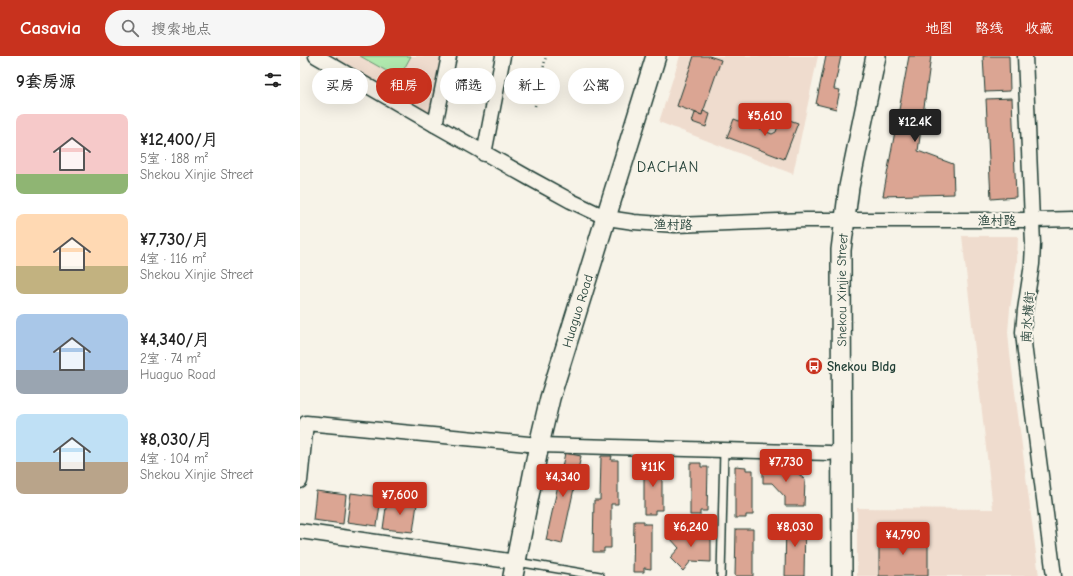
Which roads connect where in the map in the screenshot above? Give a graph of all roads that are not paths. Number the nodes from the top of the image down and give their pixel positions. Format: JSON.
{"nodes":[{"id":1,"x":316,"y":56,"type":"edge"},
{"id":2,"x":449,"y":56,"type":"edge"},
{"id":3,"x":503,"y":56,"type":"edge"},
{"id":4,"x":656,"y":56,"type":"edge"},
{"id":5,"x":863,"y":56,"type":"edge"},
{"id":6,"x":876,"y":56,"type":"edge"},
{"id":7,"x":1025,"y":56,"type":"edge"},
{"id":8,"x":434,"y":125,"type":"junction"},
{"id":9,"x":484,"y":154,"type":"junction"},
{"id":10,"x":607,"y":218,"type":"junction"},
{"id":11,"x":1073,"y":219,"type":"edge"},
{"id":12,"x":839,"y":220,"type":"junction"},
{"id":13,"x":1032,"y":220,"type":"junction"},
{"id":14,"x":539,"y":445,"type":"junction"},
{"id":15,"x":724,"y":450,"type":"junction"},
{"id":16,"x":830,"y":453,"type":"junction"},
{"id":17,"x":300,"y":481,"type":"edge"},
{"id":18,"x":300,"y":531,"type":"edge"},
{"id":19,"x":515,"y":571,"type":"edge"},
{"id":20,"x":600,"y":576,"type":"edge"},
{"id":21,"x":721,"y":576,"type":"edge"},
{"id":22,"x":829,"y":576,"type":"edge"},
{"id":23,"x":842,"y":576,"type":"edge"},
{"id":24,"x":1054,"y":576,"type":"edge"}],
"edges":[{"from":1,"to":8,"type":"street","name":"渔村路"},
{"from":2,"to":8,"type":"street"},
{"from":3,"to":9,"type":"street"},
{"from":4,"to":10,"type":"main road","name":"Huaguo Road"},
{"from":5,"to":12,"type":"main road","name":"Shekou Xinjie Street"},
{"from":6,"to":12,"type":"main road","name":"Shekou Xinjie Street"},
{"from":7,"to":13,"type":"street","name":"南水横街"},
{"from":8,"to":9,"type":"street","name":"渔村路"},
{"from":9,"to":10,"type":"street","name":"渔村路"},
{"from":10,"to":12,"type":"street","name":"渔村路"},
{"from":10,"to":14,"type":"main road","name":"Huaguo Road"},
{"from":11,"to":13,"type":"street","name":"渔村路"},
{"from":12,"to":13,"type":"street","name":"渔村路"},
{"from":12,"to":16,"type":"main road","name":"Shekou Xinjie Street"},
{"from":12,"to":23,"type":"main road","name":"Shekou Xinjie Street"},
{"from":13,"to":24,"type":"street","name":"南水横街"},
{"from":14,"to":15,"type":"street"},
{"from":14,"to":17,"type":"street"},
{"from":14,"to":19,"type":"main road","name":"Huaguo Road"},
{"from":15,"to":16,"type":"street"},
{"from":15,"to":21,"type":"lane"},
{"from":16,"to":22,"type":"main road","name":"Shekou Xinjie Street"},
{"from":18,"to":19,"type":"street"},
{"from":19,"to":20,"type":"lane"}]}
